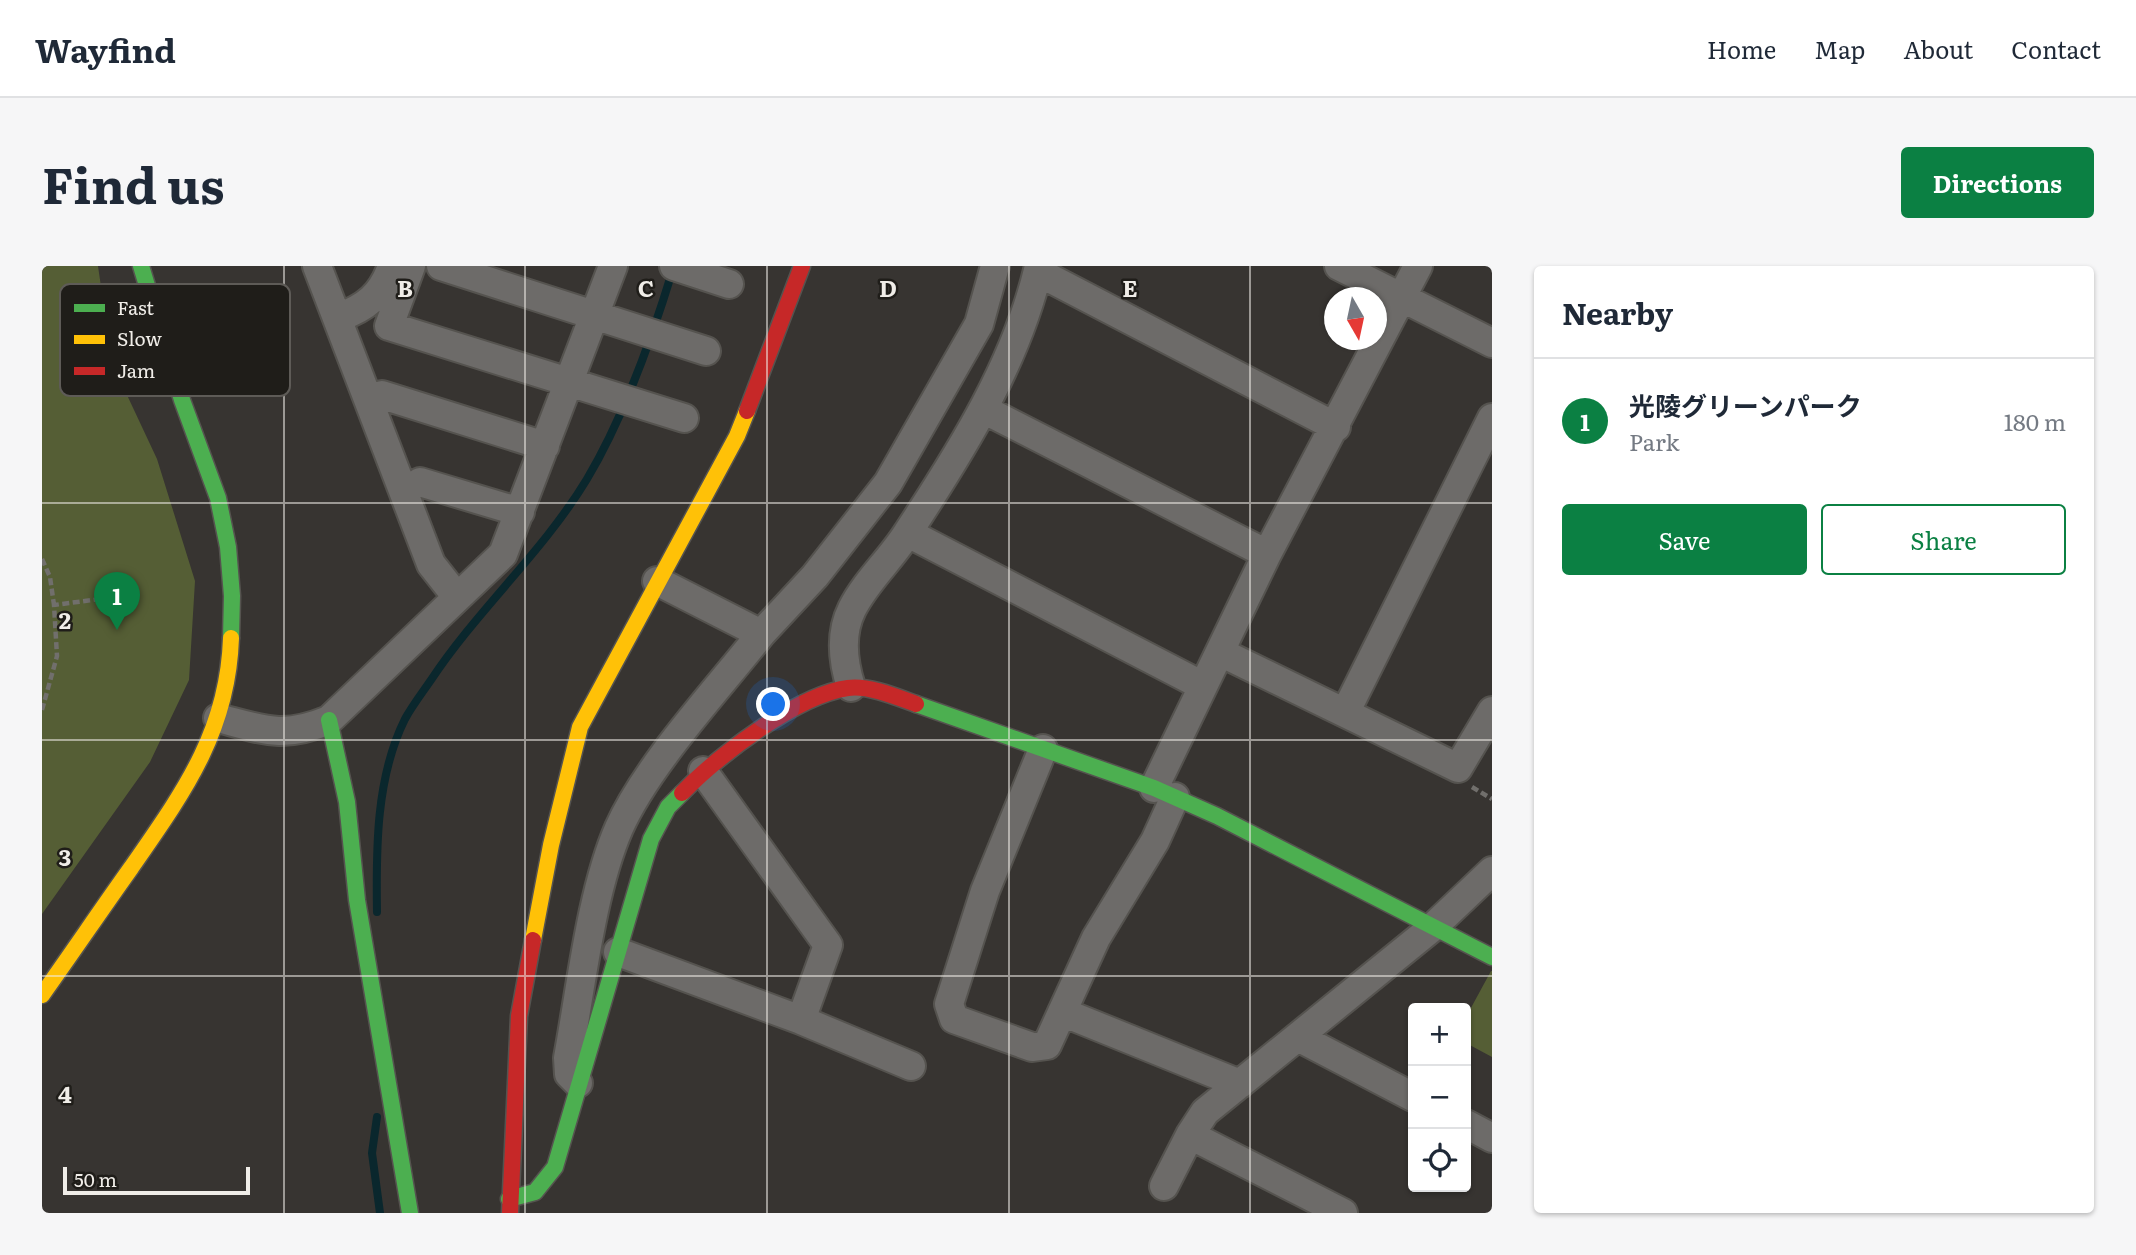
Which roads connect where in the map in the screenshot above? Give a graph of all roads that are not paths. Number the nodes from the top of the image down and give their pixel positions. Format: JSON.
{"nodes":[{"id":1,"x":141,"y":266,"type":"edge"},
{"id":2,"x":317,"y":266,"type":"edge"},
{"id":3,"x":392,"y":266,"type":"edge"},
{"id":4,"x":411,"y":266,"type":"edge"},
{"id":5,"x":441,"y":266,"type":"edge"},
{"id":6,"x":613,"y":266,"type":"edge"},
{"id":7,"x":674,"y":266,"type":"edge"},
{"id":8,"x":802,"y":266,"type":"edge"},
{"id":9,"x":995,"y":266,"type":"edge"},
{"id":10,"x":1339,"y":266,"type":"edge"},
{"id":11,"x":1418,"y":266,"type":"edge"},
{"id":12,"x":1038,"y":269,"type":"edge"},
{"id":13,"x":147,"y":284,"type":"edge"},
{"id":14,"x":729,"y":284,"type":"dead end"},
{"id":15,"x":1400,"y":299,"type":"junction"},
{"id":16,"x":595,"y":314,"type":"junction"},
{"id":17,"x":337,"y":318,"type":"junction"},
{"id":18,"x":1492,"y":343,"type":"edge"},
{"id":19,"x":706,"y":351,"type":"dead end"},
{"id":20,"x":569,"y":382,"type":"junction"},
{"id":21,"x":382,"y":395,"type":"dead end"},
{"id":22,"x":181,"y":396,"type":"edge"},
{"id":23,"x":983,"y":409,"type":"junction"},
{"id":24,"x":684,"y":418,"type":"dead end"},
{"id":25,"x":1492,"y":418,"type":"edge"},
{"id":26,"x":1336,"y":427,"type":"junction"},
{"id":27,"x":544,"y":446,"type":"junction"},
{"id":28,"x":421,"y":482,"type":"dead end"},
{"id":29,"x":520,"y":512,"type":"junction"},
{"id":30,"x":908,"y":533,"type":"junction"},
{"id":31,"x":1267,"y":554,"type":"junction"},
{"id":32,"x":657,"y":581,"type":"junction"},
{"id":33,"x":457,"y":597,"type":"junction"},
{"id":34,"x":761,"y":634,"type":"junction"},
{"id":35,"x":1220,"y":652,"type":"junction"},
{"id":36,"x":1203,"y":686,"type":"junction"},
{"id":37,"x":850,"y":687,"type":"junction"},
{"id":38,"x":1492,"y":711,"type":"edge"},
{"id":39,"x":1345,"y":713,"type":"junction"},
{"id":40,"x":218,"y":718,"type":"junction"},
{"id":41,"x":329,"y":720,"type":"junction"},
{"id":42,"x":1044,"y":749,"type":"junction"},
{"id":43,"x":704,"y":771,"type":"junction"},
{"id":44,"x":1164,"y":793,"type":"junction"},
{"id":45,"x":1492,"y":871,"type":"edge"},
{"id":46,"x":1433,"y":927,"type":"junction"},
{"id":47,"x":618,"y":953,"type":"junction"},
{"id":48,"x":1492,"y":957,"type":"edge"},
{"id":49,"x":42,"y":995,"type":"edge"},
{"id":50,"x":1062,"y":1012,"type":"junction"},
{"id":51,"x":801,"y":1020,"type":"junction"},
{"id":52,"x":1298,"y":1037,"type":"junction"},
{"id":53,"x":911,"y":1066,"type":"dead end"},
{"id":54,"x":580,"y":1084,"type":"junction"},
{"id":55,"x":1240,"y":1084,"type":"junction"},
{"id":56,"x":1408,"y":1094,"type":"edge"},
{"id":57,"x":1471,"y":1127,"type":"edge"},
{"id":58,"x":1190,"y":1135,"type":"junction"},
{"id":59,"x":1492,"y":1138,"type":"edge"},
{"id":60,"x":1164,"y":1186,"type":"dead end"},
{"id":61,"x":510,"y":1206,"type":"edge"},
{"id":62,"x":410,"y":1213,"type":"edge"},
{"id":63,"x":1343,"y":1213,"type":"edge"}],
"edges":[{"from":1,"to":13,"type":"street"},
{"from":2,"to":17,"type":"street"},
{"from":3,"to":17,"type":"street"},
{"from":4,"to":20,"type":"street"},
{"from":5,"to":16,"type":"street"},
{"from":6,"to":16,"type":"street"},
{"from":7,"to":14,"type":"street"},
{"from":8,"to":32,"type":"street"},
{"from":9,"to":34,"type":"street"},
{"from":10,"to":15,"type":"street"},
{"from":11,"to":15,"type":"street"},
{"from":12,"to":23,"type":"street"},
{"from":12,"to":26,"type":"street"},
{"from":15,"to":18,"type":"street"},
{"from":15,"to":26,"type":"street"},
{"from":16,"to":19,"type":"street"},
{"from":16,"to":20,"type":"street"},
{"from":17,"to":33,"type":"street"},
{"from":20,"to":24,"type":"street"},
{"from":20,"to":27,"type":"street"},
{"from":21,"to":27,"type":"street"},
{"from":22,"to":40,"type":"street"},
{"from":23,"to":30,"type":"street"},
{"from":23,"to":31,"type":"street"},
{"from":25,"to":39,"type":"street"},
{"from":26,"to":31,"type":"street"},
{"from":27,"to":29,"type":"street"},
{"from":28,"to":29,"type":"street"},
{"from":29,"to":33,"type":"street"},
{"from":30,"to":36,"type":"street"},
{"from":30,"to":37,"type":"street"},
{"from":31,"to":35,"type":"street"},
{"from":32,"to":34,"type":"street"},
{"from":32,"to":61,"type":"street"},
{"from":33,"to":41,"type":"street"},
{"from":34,"to":54,"type":"street"},
{"from":35,"to":36,"type":"street"},
{"from":35,"to":39,"type":"street"},
{"from":36,"to":44,"type":"street"},
{"from":37,"to":42,"type":"street"},
{"from":37,"to":43,"type":"street"},
{"from":38,"to":39,"type":"street"},
{"from":40,"to":41,"type":"street"},
{"from":40,"to":49,"type":"street"},
{"from":41,"to":62,"type":"street"},
{"from":42,"to":44,"type":"street"},
{"from":42,"to":50,"type":"street"},
{"from":43,"to":47,"type":"street"},
{"from":43,"to":51,"type":"street"},
{"from":44,"to":46,"type":"street"},
{"from":44,"to":50,"type":"street"},
{"from":45,"to":46,"type":"street"},
{"from":46,"to":48,"type":"street"},
{"from":46,"to":52,"type":"street"},
{"from":47,"to":51,"type":"street"},
{"from":47,"to":54,"type":"street"},
{"from":50,"to":55,"type":"street"},
{"from":51,"to":53,"type":"street"},
{"from":52,"to":55,"type":"street"},
{"from":52,"to":56,"type":"street"},
{"from":54,"to":61,"type":"street"},
{"from":55,"to":58,"type":"street"},
{"from":57,"to":59,"type":"street"},
{"from":58,"to":60,"type":"street"},
{"from":58,"to":63,"type":"street"}]}
